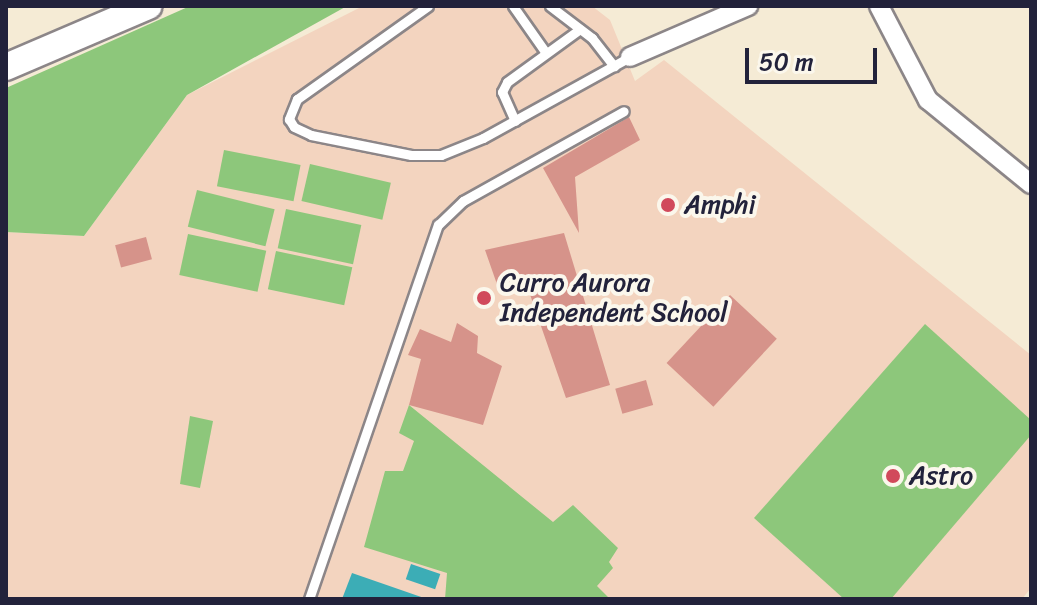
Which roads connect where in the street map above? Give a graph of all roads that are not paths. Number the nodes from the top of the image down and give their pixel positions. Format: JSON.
{"nodes":[{"id":1,"x":148,"y":6,"type":"edge"},
{"id":2,"x":428,"y":6,"type":"edge"},
{"id":3,"x":513,"y":6,"type":"edge"},
{"id":4,"x":550,"y":6,"type":"edge"},
{"id":5,"x":748,"y":6,"type":"edge"},
{"id":6,"x":879,"y":6,"type":"edge"},
{"id":7,"x":580,"y":29,"type":"junction"},
{"id":8,"x":546,"y":53,"type":"junction"},
{"id":9,"x":622,"y":62,"type":"junction"},
{"id":10,"x":6,"y":67,"type":"edge"},
{"id":11,"x":624,"y":111,"type":"dead end"},
{"id":12,"x":515,"y":121,"type":"junction"},
{"id":13,"x":1031,"y":184,"type":"edge"},
{"id":14,"x":309,"y":599,"type":"edge"}],
"edges":[{"from":1,"to":10,"type":"main road"},
{"from":2,"to":12,"type":"lane"},
{"from":3,"to":8,"type":"lane"},
{"from":4,"to":7,"type":"lane"},
{"from":5,"to":9,"type":"street"},
{"from":6,"to":13,"type":"street"},
{"from":7,"to":8,"type":"lane"},
{"from":7,"to":9,"type":"lane"},
{"from":8,"to":12,"type":"lane"},
{"from":9,"to":12,"type":"lane"},
{"from":11,"to":14,"type":"lane"}]}
